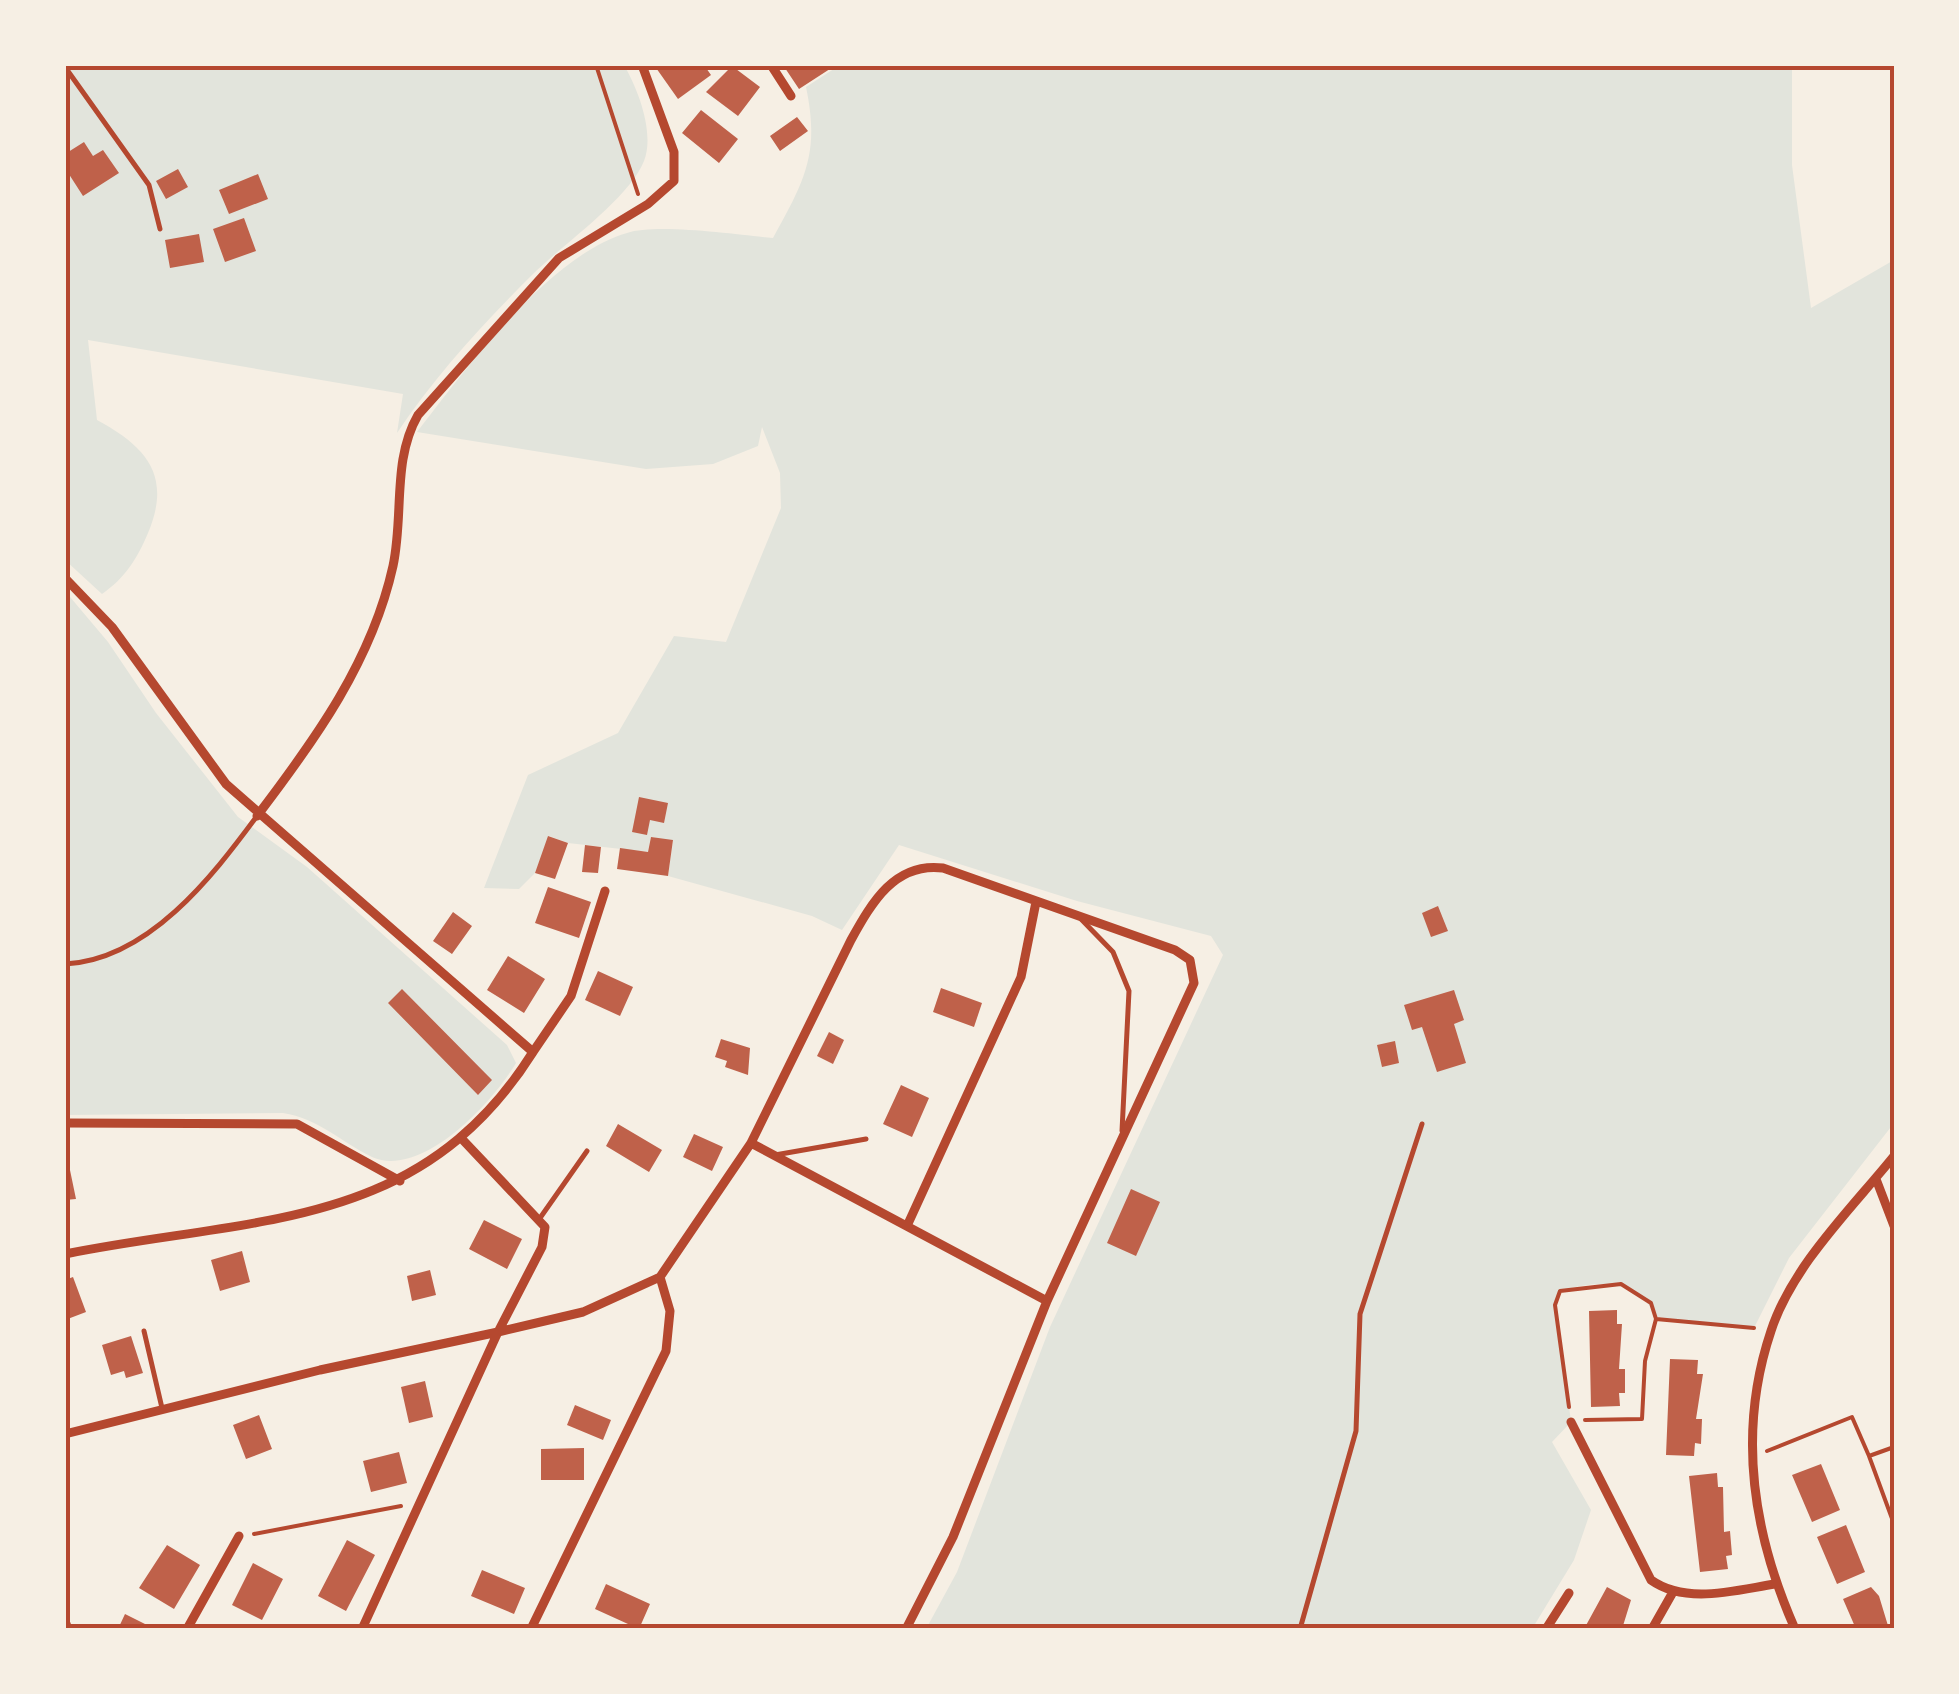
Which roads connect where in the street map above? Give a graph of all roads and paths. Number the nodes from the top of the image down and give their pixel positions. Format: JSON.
{"nodes":[{"id":1,"x":596,"y":65,"type":"edge"},
{"id":2,"x":642,"y":65,"type":"edge"},
{"id":3,"x":772,"y":65,"type":"edge"},
{"id":4,"x":65,"y":67,"type":"edge"},
{"id":5,"x":791,"y":96,"type":"dead end"},
{"id":6,"x":642,"y":208,"type":"junction"},
{"id":7,"x":160,"y":229,"type":"dead end"},
{"id":8,"x":65,"y":578,"type":"edge"},
{"id":9,"x":257,"y":816,"type":"junction"},
{"id":10,"x":605,"y":891,"type":"dead end"},
{"id":11,"x":1036,"y":902,"type":"junction"},
{"id":12,"x":1076,"y":916,"type":"junction"},
{"id":13,"x":65,"y":964,"type":"edge"},
{"id":14,"x":533,"y":1052,"type":"junction"},
{"id":15,"x":65,"y":1123,"type":"edge"},
{"id":16,"x":1422,"y":1124,"type":"dead end"},
{"id":17,"x":460,"y":1138,"type":"junction"},
{"id":18,"x":866,"y":1138,"type":"dead end"},
{"id":19,"x":1121,"y":1138,"type":"junction"},
{"id":20,"x":752,"y":1143,"type":"junction"},
{"id":21,"x":587,"y":1151,"type":"dead end"},
{"id":22,"x":774,"y":1155,"type":"junction"},
{"id":23,"x":1894,"y":1156,"type":"edge"},
{"id":24,"x":1876,"y":1179,"type":"junction"},
{"id":25,"x":400,"y":1181,"type":"junction"},
{"id":26,"x":540,"y":1218,"type":"junction"},
{"id":27,"x":908,"y":1226,"type":"junction"},
{"id":28,"x":1894,"y":1226,"type":"edge"},
{"id":29,"x":65,"y":1254,"type":"edge"},
{"id":30,"x":660,"y":1277,"type":"junction"},
{"id":31,"x":1047,"y":1301,"type":"junction"},
{"id":32,"x":1656,"y":1319,"type":"junction"},
{"id":33,"x":1754,"y":1328,"type":"dead end"},
{"id":34,"x":144,"y":1331,"type":"dead end"},
{"id":35,"x":498,"y":1332,"type":"junction"},
{"id":36,"x":162,"y":1408,"type":"junction"},
{"id":37,"x":1571,"y":1422,"type":"junction"},
{"id":38,"x":65,"y":1434,"type":"edge"},
{"id":39,"x":1894,"y":1447,"type":"edge"},
{"id":40,"x":1767,"y":1450,"type":"dead end"},
{"id":41,"x":1869,"y":1456,"type":"junction"},
{"id":42,"x":420,"y":1503,"type":"junction"},
{"id":43,"x":1894,"y":1524,"type":"edge"},
{"id":44,"x":239,"y":1536,"type":"joint"},
{"id":45,"x":1775,"y":1584,"type":"junction"},
{"id":46,"x":1672,"y":1592,"type":"junction"},
{"id":47,"x":1568,"y":1593,"type":"dead end"},
{"id":48,"x":65,"y":1621,"type":"edge"},
{"id":49,"x":68,"y":1629,"type":"edge"},
{"id":50,"x":187,"y":1629,"type":"edge"},
{"id":51,"x":362,"y":1629,"type":"edge"},
{"id":52,"x":531,"y":1629,"type":"edge"},
{"id":53,"x":906,"y":1629,"type":"edge"},
{"id":54,"x":1300,"y":1629,"type":"edge"},
{"id":55,"x":1546,"y":1629,"type":"edge"},
{"id":56,"x":1652,"y":1629,"type":"edge"},
{"id":57,"x":1795,"y":1629,"type":"edge"}],
"edges":[{"from":1,"to":6,"type":"path"},
{"from":2,"to":6,"type":"street"},
{"from":3,"to":5,"type":"street"},
{"from":4,"to":7,"type":"lane"},
{"from":6,"to":9,"type":"street"},
{"from":8,"to":9,"type":"street"},
{"from":9,"to":13,"type":"lane"},
{"from":9,"to":14,"type":"street"},
{"from":10,"to":14,"type":"street"},
{"from":11,"to":12,"type":"street"},
{"from":11,"to":20,"type":"street"},
{"from":11,"to":27,"type":"street"},
{"from":12,"to":19,"type":"lane"},
{"from":12,"to":19,"type":"street"},
{"from":14,"to":17,"type":"street"},
{"from":15,"to":25,"type":"street"},
{"from":16,"to":54,"type":"lane"},
{"from":17,"to":25,"type":"street"},
{"from":17,"to":26,"type":"street"},
{"from":18,"to":22,"type":"lane"},
{"from":19,"to":31,"type":"street"},
{"from":20,"to":22,"type":"street"},
{"from":20,"to":30,"type":"street"},
{"from":21,"to":26,"type":"lane"},
{"from":22,"to":27,"type":"street"},
{"from":23,"to":24,"type":"street"},
{"from":24,"to":28,"type":"street"},
{"from":24,"to":45,"type":"street"},
{"from":25,"to":29,"type":"street"},
{"from":26,"to":35,"type":"street"},
{"from":27,"to":31,"type":"street"},
{"from":30,"to":35,"type":"street"},
{"from":30,"to":52,"type":"street"},
{"from":31,"to":53,"type":"street"},
{"from":32,"to":33,"type":"path"},
{"from":32,"to":37,"type":"path"},
{"from":32,"to":37,"type":"path"},
{"from":34,"to":36,"type":"lane"},
{"from":35,"to":36,"type":"street"},
{"from":35,"to":42,"type":"street"},
{"from":36,"to":38,"type":"street"},
{"from":37,"to":46,"type":"street"},
{"from":39,"to":41,"type":"path"},
{"from":40,"to":41,"type":"path"},
{"from":41,"to":43,"type":"path"},
{"from":42,"to":44,"type":"path"},
{"from":42,"to":51,"type":"street"},
{"from":44,"to":50,"type":"street"},
{"from":45,"to":46,"type":"street"},
{"from":45,"to":57,"type":"street"},
{"from":46,"to":56,"type":"street"},
{"from":47,"to":55,"type":"street"},
{"from":48,"to":49,"type":"street"}]}
